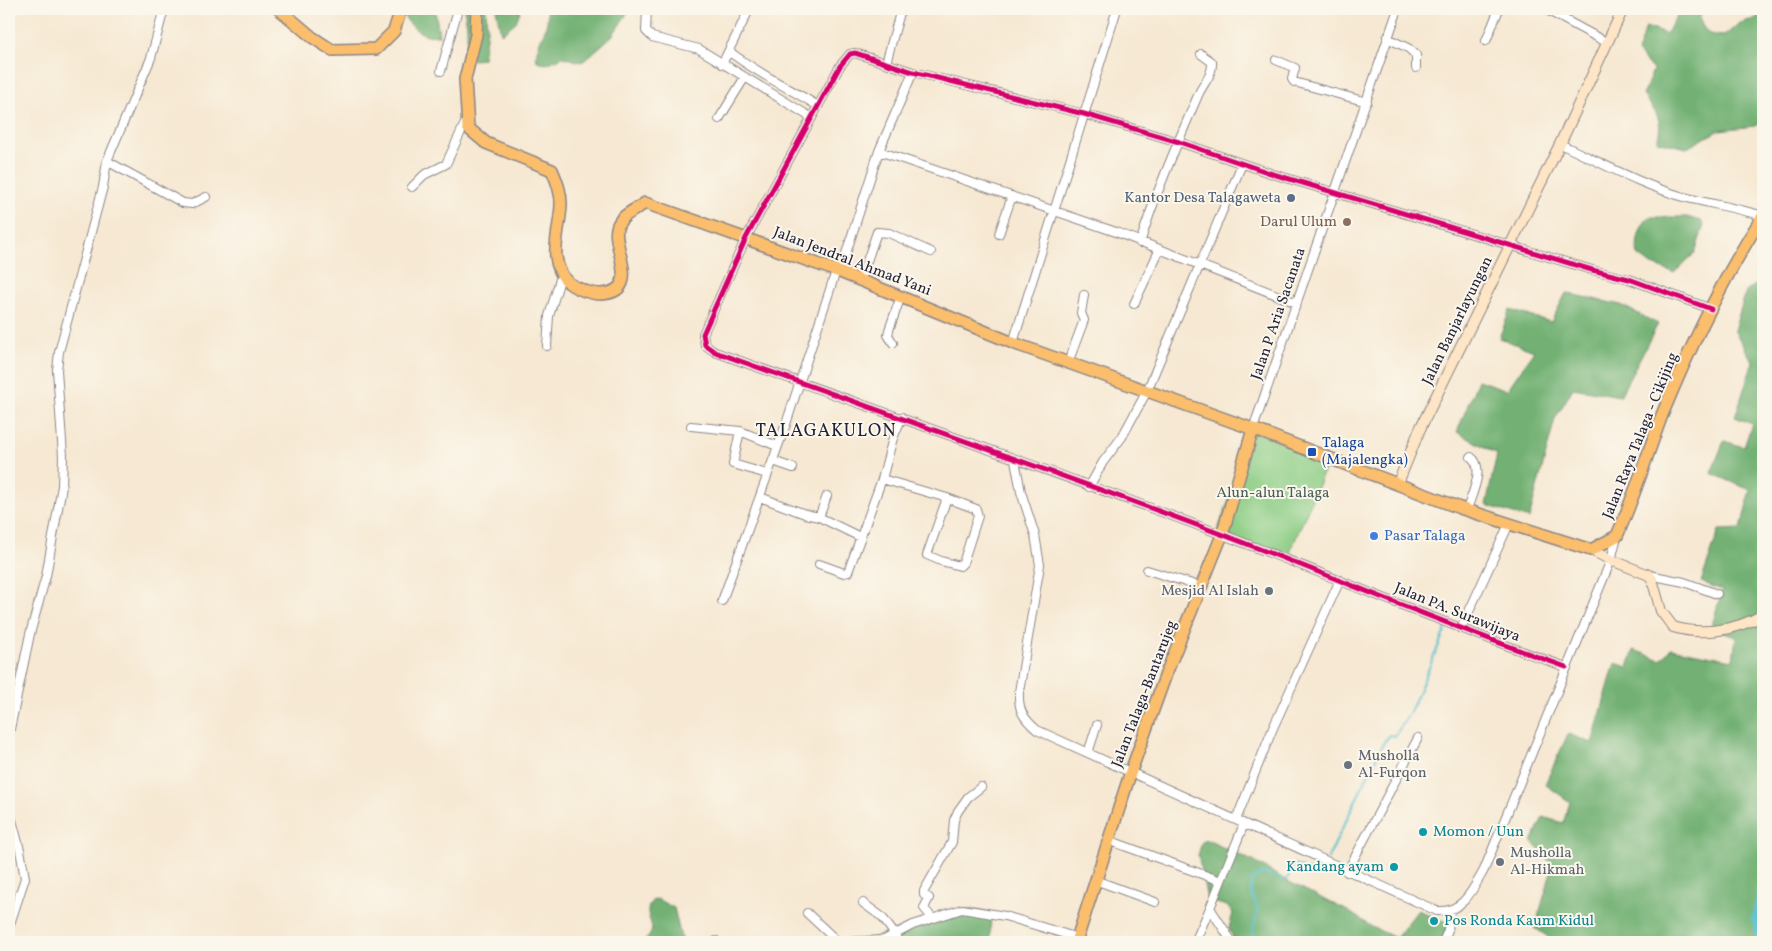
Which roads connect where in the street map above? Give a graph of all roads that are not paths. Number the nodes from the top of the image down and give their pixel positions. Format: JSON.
{"nodes":[{"id":1,"x":164,"y":9,"type":"edge"},
{"id":2,"x":278,"y":9,"type":"edge"},
{"id":3,"x":401,"y":9,"type":"edge"},
{"id":4,"x":458,"y":9,"type":"edge"},
{"id":5,"x":477,"y":9,"type":"edge"},
{"id":6,"x":647,"y":9,"type":"edge"},
{"id":7,"x":901,"y":9,"type":"edge"},
{"id":8,"x":1117,"y":9,"type":"edge"},
{"id":9,"x":1398,"y":9,"type":"edge"},
{"id":10,"x":1498,"y":9,"type":"edge"},
{"id":11,"x":1545,"y":9,"type":"edge"},
{"id":12,"x":1622,"y":9,"type":"edge"},
{"id":13,"x":748,"y":12,"type":"dead end"},
{"id":14,"x":1387,"y":38,"type":"junction"},
{"id":15,"x":1486,"y":41,"type":"dead end"},
{"id":16,"x":1606,"y":42,"type":"junction"},
{"id":17,"x":730,"y":52,"type":"junction"},
{"id":18,"x":1202,"y":54,"type":"dead end"},
{"id":19,"x":1276,"y":60,"type":"dead end"},
{"id":20,"x":886,"y":63,"type":"junction"},
{"id":21,"x":722,"y":64,"type":"junction"},
{"id":22,"x":1416,"y":68,"type":"dead end"},
{"id":23,"x":441,"y":71,"type":"dead end"},
{"id":24,"x":913,"y":72,"type":"junction"},
{"id":25,"x":745,"y":77,"type":"junction"},
{"id":26,"x":1367,"y":102,"type":"junction"},
{"id":27,"x":818,"y":106,"type":"junction"},
{"id":28,"x":1084,"y":114,"type":"junction"},
{"id":29,"x":812,"y":118,"type":"junction"},
{"id":30,"x":719,"y":120,"type":"dead end"},
{"id":31,"x":466,"y":121,"type":"junction"},
{"id":32,"x":1179,"y":142,"type":"junction"},
{"id":33,"x":1560,"y":144,"type":"junction"},
{"id":34,"x":879,"y":151,"type":"junction"},
{"id":35,"x":107,"y":161,"type":"junction"},
{"id":36,"x":1242,"y":164,"type":"junction"},
{"id":37,"x":412,"y":186,"type":"dead end"},
{"id":38,"x":1335,"y":191,"type":"junction"},
{"id":39,"x":1012,"y":196,"type":"junction"},
{"id":40,"x":206,"y":197,"type":"dead end"},
{"id":41,"x":1054,"y":211,"type":"junction"},
{"id":42,"x":1763,"y":216,"type":"edge"},
{"id":43,"x":1000,"y":234,"type":"dead end"},
{"id":44,"x":746,"y":238,"type":"junction"},
{"id":45,"x":1140,"y":243,"type":"junction"},
{"id":46,"x":1510,"y":244,"type":"junction"},
{"id":47,"x":1159,"y":251,"type":"junction"},
{"id":48,"x":931,"y":252,"type":"dead end"},
{"id":49,"x":1198,"y":266,"type":"junction"},
{"id":50,"x":838,"y":272,"type":"junction"},
{"id":51,"x":562,"y":276,"type":"junction"},
{"id":52,"x":860,"y":281,"type":"junction"},
{"id":53,"x":1084,"y":295,"type":"dead end"},
{"id":54,"x":902,"y":296,"type":"junction"},
{"id":55,"x":1297,"y":303,"type":"junction"},
{"id":56,"x":1134,"y":304,"type":"dead end"},
{"id":57,"x":1711,"y":309,"type":"junction"},
{"id":58,"x":893,"y":343,"type":"dead end"},
{"id":59,"x":1013,"y":343,"type":"junction"},
{"id":60,"x":547,"y":346,"type":"dead end"},
{"id":61,"x":1068,"y":363,"type":"junction"},
{"id":62,"x":799,"y":382,"type":"junction"},
{"id":63,"x":1147,"y":391,"type":"junction"},
{"id":64,"x":902,"y":417,"type":"junction"},
{"id":65,"x":691,"y":426,"type":"dead end"},
{"id":66,"x":1253,"y":429,"type":"junction"},
{"id":67,"x":740,"y":431,"type":"junction"},
{"id":68,"x":777,"y":446,"type":"junction"},
{"id":69,"x":1471,"y":457,"type":"dead end"},
{"id":70,"x":1015,"y":460,"type":"junction"},
{"id":71,"x":773,"y":461,"type":"junction"},
{"id":72,"x":793,"y":468,"type":"dead end"},
{"id":73,"x":767,"y":474,"type":"junction"},
{"id":74,"x":882,"y":479,"type":"junction"},
{"id":75,"x":1398,"y":483,"type":"junction"},
{"id":76,"x":1089,"y":487,"type":"junction"},
{"id":77,"x":760,"y":496,"type":"junction"},
{"id":78,"x":827,"y":496,"type":"dead end"},
{"id":79,"x":947,"y":498,"type":"junction"},
{"id":80,"x":1467,"y":510,"type":"junction"},
{"id":81,"x":819,"y":517,"type":"junction"},
{"id":82,"x":1509,"y":524,"type":"junction"},
{"id":83,"x":1222,"y":535,"type":"junction"},
{"id":84,"x":1618,"y":536,"type":"junction"},
{"id":85,"x":860,"y":537,"type":"junction"},
{"id":86,"x":1591,"y":550,"type":"junction"},
{"id":87,"x":1611,"y":560,"type":"junction"},
{"id":88,"x":818,"y":564,"type":"dead end"},
{"id":89,"x":1147,"y":570,"type":"dead end"},
{"id":90,"x":1649,"y":575,"type":"junction"},
{"id":91,"x":1340,"y":580,"type":"junction"},
{"id":92,"x":1202,"y":587,"type":"junction"},
{"id":93,"x":1717,"y":594,"type":"dead end"},
{"id":94,"x":722,"y":601,"type":"dead end"},
{"id":95,"x":1763,"y":615,"type":"edge"},
{"id":96,"x":1461,"y":629,"type":"junction"},
{"id":97,"x":1566,"y":667,"type":"junction"},
{"id":98,"x":1096,"y":725,"type":"dead end"},
{"id":99,"x":9,"y":734,"type":"edge"},
{"id":100,"x":1418,"y":738,"type":"dead end"},
{"id":101,"x":1088,"y":753,"type":"junction"},
{"id":102,"x":1131,"y":771,"type":"junction"},
{"id":103,"x":981,"y":787,"type":"dead end"},
{"id":104,"x":9,"y":809,"type":"edge"},
{"id":105,"x":1236,"y":820,"type":"junction"},
{"id":106,"x":1244,"y":824,"type":"junction"},
{"id":107,"x":1108,"y":840,"type":"junction"},
{"id":108,"x":1347,"y":872,"type":"junction"},
{"id":109,"x":1096,"y":880,"type":"junction"},
{"id":110,"x":1221,"y":881,"type":"junction"},
{"id":111,"x":1155,"y":902,"type":"dead end"},
{"id":112,"x":863,"y":903,"type":"dead end"},
{"id":113,"x":1210,"y":908,"type":"junction"},
{"id":114,"x":1450,"y":910,"type":"junction"},
{"id":115,"x":807,"y":913,"type":"dead end"},
{"id":116,"x":932,"y":918,"type":"junction"},
{"id":117,"x":9,"y":927,"type":"edge"},
{"id":118,"x":896,"y":936,"type":"junction"},
{"id":119,"x":1077,"y":940,"type":"edge"},
{"id":120,"x":838,"y":942,"type":"edge"},
{"id":121,"x":844,"y":942,"type":"edge"},
{"id":122,"x":1195,"y":942,"type":"edge"},
{"id":123,"x":1232,"y":942,"type":"edge"},
{"id":124,"x":1443,"y":942,"type":"edge"}],
"edges":[{"from":1,"to":35,"type":"street"},
{"from":2,"to":3,"type":"main road"},
{"from":4,"to":23,"type":"street"},
{"from":5,"to":31,"type":"main road"},
{"from":6,"to":21,"type":"street"},
{"from":7,"to":20,"type":"street"},
{"from":8,"to":28,"type":"street"},
{"from":9,"to":14,"type":"street","name":"Jalan P Aria Sacanata"},
{"from":10,"to":15,"type":"street"},
{"from":11,"to":16,"type":"street"},
{"from":12,"to":16,"type":"street","name":"Jalan Banjarlayungan"},
{"from":13,"to":17,"type":"street"},
{"from":14,"to":22,"type":"street"},
{"from":14,"to":26,"type":"street","name":"Jalan P Aria Sacanata"},
{"from":16,"to":33,"type":"street","name":"Jalan Banjarlayungan"},
{"from":17,"to":21,"type":"street"},
{"from":17,"to":27,"type":"street"},
{"from":18,"to":32,"type":"street"},
{"from":19,"to":26,"type":"street"},
{"from":20,"to":24,"type":"street"},
{"from":20,"to":27,"type":"street"},
{"from":21,"to":25,"type":"street"},
{"from":24,"to":28,"type":"street"},
{"from":24,"to":34,"type":"street"},
{"from":25,"to":29,"type":"street"},
{"from":25,"to":30,"type":"street"},
{"from":26,"to":38,"type":"street","name":"Jalan P Aria Sacanata"},
{"from":27,"to":29,"type":"street"},
{"from":28,"to":32,"type":"street"},
{"from":28,"to":41,"type":"street"},
{"from":29,"to":44,"type":"street"},
{"from":31,"to":37,"type":"street"},
{"from":31,"to":51,"type":"main road"},
{"from":32,"to":36,"type":"street"},
{"from":32,"to":45,"type":"street"},
{"from":33,"to":42,"type":"street"},
{"from":33,"to":46,"type":"street","name":"Jalan Banjarlayungan"},
{"from":34,"to":39,"type":"street"},
{"from":34,"to":50,"type":"street"},
{"from":35,"to":40,"type":"street"},
{"from":35,"to":99,"type":"street"},
{"from":36,"to":38,"type":"street"},
{"from":36,"to":49,"type":"street"},
{"from":38,"to":46,"type":"street"},
{"from":38,"to":55,"type":"street","name":"Jalan P Aria Sacanata"},
{"from":39,"to":41,"type":"street"},
{"from":39,"to":43,"type":"street"},
{"from":41,"to":45,"type":"street"},
{"from":41,"to":59,"type":"street"},
{"from":42,"to":57,"type":"main road","name":"Jalan Raya Talaga - Cikijing"},
{"from":44,"to":50,"type":"main road","name":"Jalan Jendral Ahmad Yani"},
{"from":44,"to":51,"type":"main road","name":"Jalan Jendral Ahmad Yani"},
{"from":44,"to":62,"type":"street","name":"Jalan PA. Surawijaya"},
{"from":45,"to":47,"type":"street"},
{"from":46,"to":57,"type":"street"},
{"from":46,"to":75,"type":"street","name":"Jalan Banjarlayungan"},
{"from":47,"to":49,"type":"street"},
{"from":47,"to":56,"type":"street"},
{"from":48,"to":52,"type":"street"},
{"from":49,"to":55,"type":"street"},
{"from":49,"to":63,"type":"street"},
{"from":50,"to":52,"type":"main road","name":"Jalan Jendral Ahmad Yani"},
{"from":50,"to":62,"type":"street"},
{"from":51,"to":60,"type":"street"},
{"from":52,"to":54,"type":"main road","name":"Jalan Jendral Ahmad Yani"},
{"from":53,"to":61,"type":"street"},
{"from":54,"to":58,"type":"street"},
{"from":54,"to":59,"type":"main road","name":"Jalan Jendral Ahmad Yani"},
{"from":55,"to":66,"type":"street","name":"Jalan P Aria Sacanata"},
{"from":57,"to":84,"type":"main road","name":"Jalan Raya Talaga - Cikijing"},
{"from":59,"to":61,"type":"main road","name":"Jalan Jendral Ahmad Yani"},
{"from":61,"to":63,"type":"main road","name":"Jalan Jendral Ahmad Yani"},
{"from":62,"to":64,"type":"street","name":"Jalan PA. Surawijaya"},
{"from":62,"to":68,"type":"street"},
{"from":63,"to":66,"type":"main road","name":"Jalan Jendral Ahmad Yani"},
{"from":63,"to":76,"type":"street"},
{"from":64,"to":70,"type":"street","name":"Jalan PA. Surawijaya"},
{"from":64,"to":74,"type":"street"},
{"from":65,"to":67,"type":"street"},
{"from":66,"to":75,"type":"main road"},
{"from":66,"to":83,"type":"main road","name":"Jalan Talaga-Bantarujeg"},
{"from":67,"to":68,"type":"street"},
{"from":67,"to":73,"type":"street"},
{"from":68,"to":71,"type":"street"},
{"from":69,"to":80,"type":"street"},
{"from":70,"to":76,"type":"street","name":"Jalan PA. Surawijaya"},
{"from":70,"to":101,"type":"street"},
{"from":71,"to":72,"type":"street"},
{"from":71,"to":73,"type":"street"},
{"from":73,"to":77,"type":"street"},
{"from":74,"to":79,"type":"street"},
{"from":74,"to":85,"type":"street"},
{"from":75,"to":80,"type":"main road"},
{"from":76,"to":83,"type":"street","name":"Jalan PA. Surawijaya"},
{"from":77,"to":81,"type":"street"},
{"from":77,"to":94,"type":"street"},
{"from":78,"to":81,"type":"street"},
{"from":79,"to":79,"type":"street"},
{"from":80,"to":82,"type":"main road"},
{"from":81,"to":85,"type":"street"},
{"from":82,"to":86,"type":"main road"},
{"from":82,"to":96,"type":"street"},
{"from":83,"to":91,"type":"street","name":"Jalan PA. Surawijaya"},
{"from":83,"to":92,"type":"main road","name":"Jalan Talaga-Bantarujeg"},
{"from":84,"to":86,"type":"main road","name":"Jalan Raya Talaga - Cikijing"},
{"from":84,"to":87,"type":"street"},
{"from":85,"to":88,"type":"street"},
{"from":86,"to":87,"type":"street"},
{"from":87,"to":90,"type":"street"},
{"from":87,"to":97,"type":"street"},
{"from":89,"to":92,"type":"street"},
{"from":90,"to":93,"type":"street"},
{"from":90,"to":95,"type":"street"},
{"from":91,"to":96,"type":"street","name":"Jalan PA. Surawijaya"},
{"from":91,"to":105,"type":"street"},
{"from":92,"to":102,"type":"main road","name":"Jalan Talaga-Bantarujeg"},
{"from":96,"to":97,"type":"street","name":"Jalan PA. Surawijaya"},
{"from":97,"to":114,"type":"street"},
{"from":98,"to":101,"type":"street"},
{"from":100,"to":108,"type":"street"},
{"from":101,"to":102,"type":"street"},
{"from":102,"to":105,"type":"street"},
{"from":102,"to":107,"type":"main road","name":"Jalan Talaga-Bantarujeg"},
{"from":103,"to":116,"type":"street"},
{"from":104,"to":117,"type":"street"},
{"from":105,"to":106,"type":"street"},
{"from":106,"to":108,"type":"street"},
{"from":106,"to":110,"type":"street"},
{"from":107,"to":109,"type":"main road","name":"Jalan Talaga-Bantarujeg"},
{"from":107,"to":110,"type":"street"},
{"from":108,"to":114,"type":"street"},
{"from":109,"to":111,"type":"street"},
{"from":109,"to":119,"type":"main road","name":"Jalan Talaga-Bantarujeg"},
{"from":110,"to":113,"type":"street"},
{"from":112,"to":118,"type":"street"},
{"from":113,"to":122,"type":"street"},
{"from":113,"to":123,"type":"street"},
{"from":114,"to":124,"type":"street"},
{"from":115,"to":120,"type":"street"},
{"from":116,"to":118,"type":"street"},
{"from":116,"to":119,"type":"street"},
{"from":118,"to":121,"type":"street"}]}
